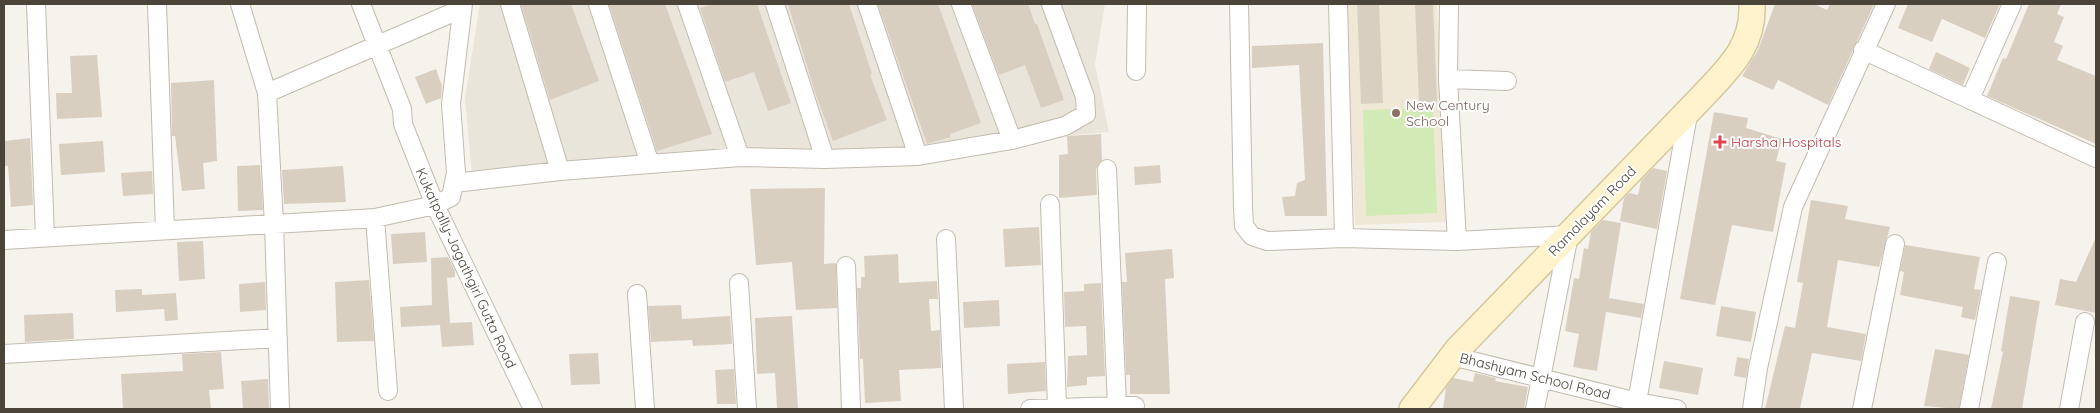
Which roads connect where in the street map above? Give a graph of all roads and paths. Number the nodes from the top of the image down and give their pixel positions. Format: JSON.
{"nodes":[{"id":1,"x":36,"y":4,"type":"edge"},
{"id":2,"x":157,"y":4,"type":"edge"},
{"id":3,"x":240,"y":4,"type":"edge"},
{"id":4,"x":348,"y":4,"type":"edge"},
{"id":5,"x":361,"y":4,"type":"edge"},
{"id":6,"x":510,"y":4,"type":"edge"},
{"id":7,"x":598,"y":4,"type":"edge"},
{"id":8,"x":686,"y":4,"type":"edge"},
{"id":9,"x":775,"y":4,"type":"edge"},
{"id":10,"x":867,"y":4,"type":"edge"},
{"id":11,"x":961,"y":4,"type":"edge"},
{"id":12,"x":1051,"y":4,"type":"edge"},
{"id":13,"x":1136,"y":4,"type":"edge"},
{"id":14,"x":1239,"y":4,"type":"edge"},
{"id":15,"x":1338,"y":4,"type":"edge"},
{"id":16,"x":1449,"y":4,"type":"edge"},
{"id":17,"x":1752,"y":4,"type":"edge"},
{"id":18,"x":1886,"y":4,"type":"edge"},
{"id":19,"x":2012,"y":4,"type":"edge"},
{"id":20,"x":462,"y":6,"type":"edge"},
{"id":21,"x":372,"y":47,"type":"junction"},
{"id":22,"x":1863,"y":50,"type":"junction"},
{"id":23,"x":1136,"y":71,"type":"dead end"},
{"id":24,"x":1448,"y":79,"type":"junction"},
{"id":25,"x":1507,"y":81,"type":"dead end"},
{"id":26,"x":266,"y":94,"type":"junction"},
{"id":27,"x":1970,"y":99,"type":"junction"},
{"id":28,"x":1690,"y":109,"type":"junction"},
{"id":29,"x":1012,"y":140,"type":"junction"},
{"id":30,"x":918,"y":156,"type":"junction"},
{"id":31,"x":740,"y":158,"type":"junction"},
{"id":32,"x":2096,"y":158,"type":"edge"},
{"id":33,"x":825,"y":159,"type":"junction"},
{"id":34,"x":650,"y":164,"type":"junction"},
{"id":35,"x":1107,"y":169,"type":"dead end"},
{"id":36,"x":560,"y":171,"type":"junction"},
{"id":37,"x":454,"y":183,"type":"junction"},
{"id":38,"x":1050,"y":204,"type":"dead end"},
{"id":39,"x":435,"y":205,"type":"junction"},
{"id":40,"x":374,"y":218,"type":"junction"},
{"id":41,"x":274,"y":224,"type":"junction"},
{"id":42,"x":165,"y":230,"type":"junction"},
{"id":43,"x":1569,"y":235,"type":"junction"},
{"id":44,"x":45,"y":237,"type":"junction"},
{"id":45,"x":1344,"y":238,"type":"junction"},
{"id":46,"x":946,"y":239,"type":"dead end"},
{"id":47,"x":4,"y":240,"type":"edge"},
{"id":48,"x":1457,"y":241,"type":"junction"},
{"id":49,"x":1894,"y":244,"type":"dead end"},
{"id":50,"x":1997,"y":262,"type":"dead end"},
{"id":51,"x":846,"y":266,"type":"dead end"},
{"id":52,"x":738,"y":283,"type":"dead end"},
{"id":53,"x":637,"y":294,"type":"dead end"},
{"id":54,"x":2085,"y":322,"type":"dead end"},
{"id":55,"x":278,"y":338,"type":"junction"},
{"id":56,"x":4,"y":354,"type":"edge"},
{"id":57,"x":1452,"y":356,"type":"junction"},
{"id":58,"x":1542,"y":379,"type":"junction"},
{"id":59,"x":388,"y":391,"type":"dead end"},
{"id":60,"x":1637,"y":402,"type":"junction"},
{"id":61,"x":1057,"y":407,"type":"junction"},
{"id":62,"x":1098,"y":408,"type":"edge"},
{"id":63,"x":280,"y":409,"type":"edge"},
{"id":64,"x":532,"y":409,"type":"edge"},
{"id":65,"x":645,"y":409,"type":"edge"},
{"id":66,"x":747,"y":409,"type":"edge"},
{"id":67,"x":851,"y":409,"type":"edge"},
{"id":68,"x":954,"y":409,"type":"edge"},
{"id":69,"x":1030,"y":409,"type":"edge"},
{"id":70,"x":1412,"y":409,"type":"edge"},
{"id":71,"x":1535,"y":409,"type":"edge"},
{"id":72,"x":1677,"y":409,"type":"edge"},
{"id":73,"x":1752,"y":409,"type":"edge"},
{"id":74,"x":1862,"y":409,"type":"edge"},
{"id":75,"x":1969,"y":409,"type":"edge"},
{"id":76,"x":2069,"y":409,"type":"edge"}],
"edges":[{"from":1,"to":44,"type":"street"},
{"from":2,"to":42,"type":"street"},
{"from":3,"to":26,"type":"street"},
{"from":4,"to":21,"type":"street"},
{"from":5,"to":21,"type":"street"},
{"from":6,"to":36,"type":"street"},
{"from":7,"to":34,"type":"street"},
{"from":8,"to":31,"type":"street"},
{"from":9,"to":33,"type":"street"},
{"from":10,"to":30,"type":"street"},
{"from":11,"to":29,"type":"street"},
{"from":12,"to":29,"type":"street"},
{"from":13,"to":23,"type":"street"},
{"from":14,"to":45,"type":"street"},
{"from":15,"to":45,"type":"street"},
{"from":16,"to":24,"type":"street"},
{"from":17,"to":28,"type":"street","name":"Ramalayam Road"},
{"from":18,"to":22,"type":"street"},
{"from":19,"to":27,"type":"street"},
{"from":20,"to":21,"type":"street"},
{"from":20,"to":37,"type":"street"},
{"from":21,"to":26,"type":"street"},
{"from":21,"to":39,"type":"street","name":"Kukatpally-Jagathgiri Gutta Road"},
{"from":22,"to":27,"type":"street"},
{"from":22,"to":73,"type":"street"},
{"from":24,"to":25,"type":"street"},
{"from":24,"to":48,"type":"street"},
{"from":26,"to":41,"type":"street"},
{"from":27,"to":32,"type":"street"},
{"from":28,"to":43,"type":"street","name":"Ramalayam Road"},
{"from":28,"to":60,"type":"street"},
{"from":29,"to":30,"type":"street"},
{"from":30,"to":33,"type":"street"},
{"from":31,"to":33,"type":"street"},
{"from":31,"to":34,"type":"street"},
{"from":34,"to":36,"type":"street"},
{"from":35,"to":62,"type":"street"},
{"from":36,"to":37,"type":"street"},
{"from":37,"to":39,"type":"street"},
{"from":38,"to":61,"type":"street"},
{"from":39,"to":40,"type":"street"},
{"from":39,"to":64,"type":"street","name":"Kukatpally-Jagathgiri Gutta Road"},
{"from":40,"to":41,"type":"street"},
{"from":40,"to":59,"type":"street"},
{"from":41,"to":42,"type":"street"},
{"from":41,"to":55,"type":"street"},
{"from":42,"to":44,"type":"street"},
{"from":43,"to":48,"type":"street"},
{"from":43,"to":57,"type":"street","name":"Ramalayam Road"},
{"from":43,"to":58,"type":"street"},
{"from":44,"to":47,"type":"street"},
{"from":45,"to":48,"type":"street"},
{"from":46,"to":68,"type":"street"},
{"from":49,"to":74,"type":"street"},
{"from":50,"to":75,"type":"street"},
{"from":51,"to":67,"type":"street"},
{"from":52,"to":66,"type":"street"},
{"from":53,"to":65,"type":"street"},
{"from":54,"to":76,"type":"street"},
{"from":55,"to":56,"type":"street"},
{"from":55,"to":63,"type":"street"},
{"from":57,"to":58,"type":"street","name":"Bhashyam School Road"},
{"from":57,"to":70,"type":"street","name":"Ramalayam Road"},
{"from":58,"to":60,"type":"street","name":"Bhashyam School Road"},
{"from":58,"to":71,"type":"street"},
{"from":60,"to":72,"type":"street","name":"Bhashyam School Road"},
{"from":61,"to":62,"type":"street"},
{"from":61,"to":69,"type":"street"}]}
